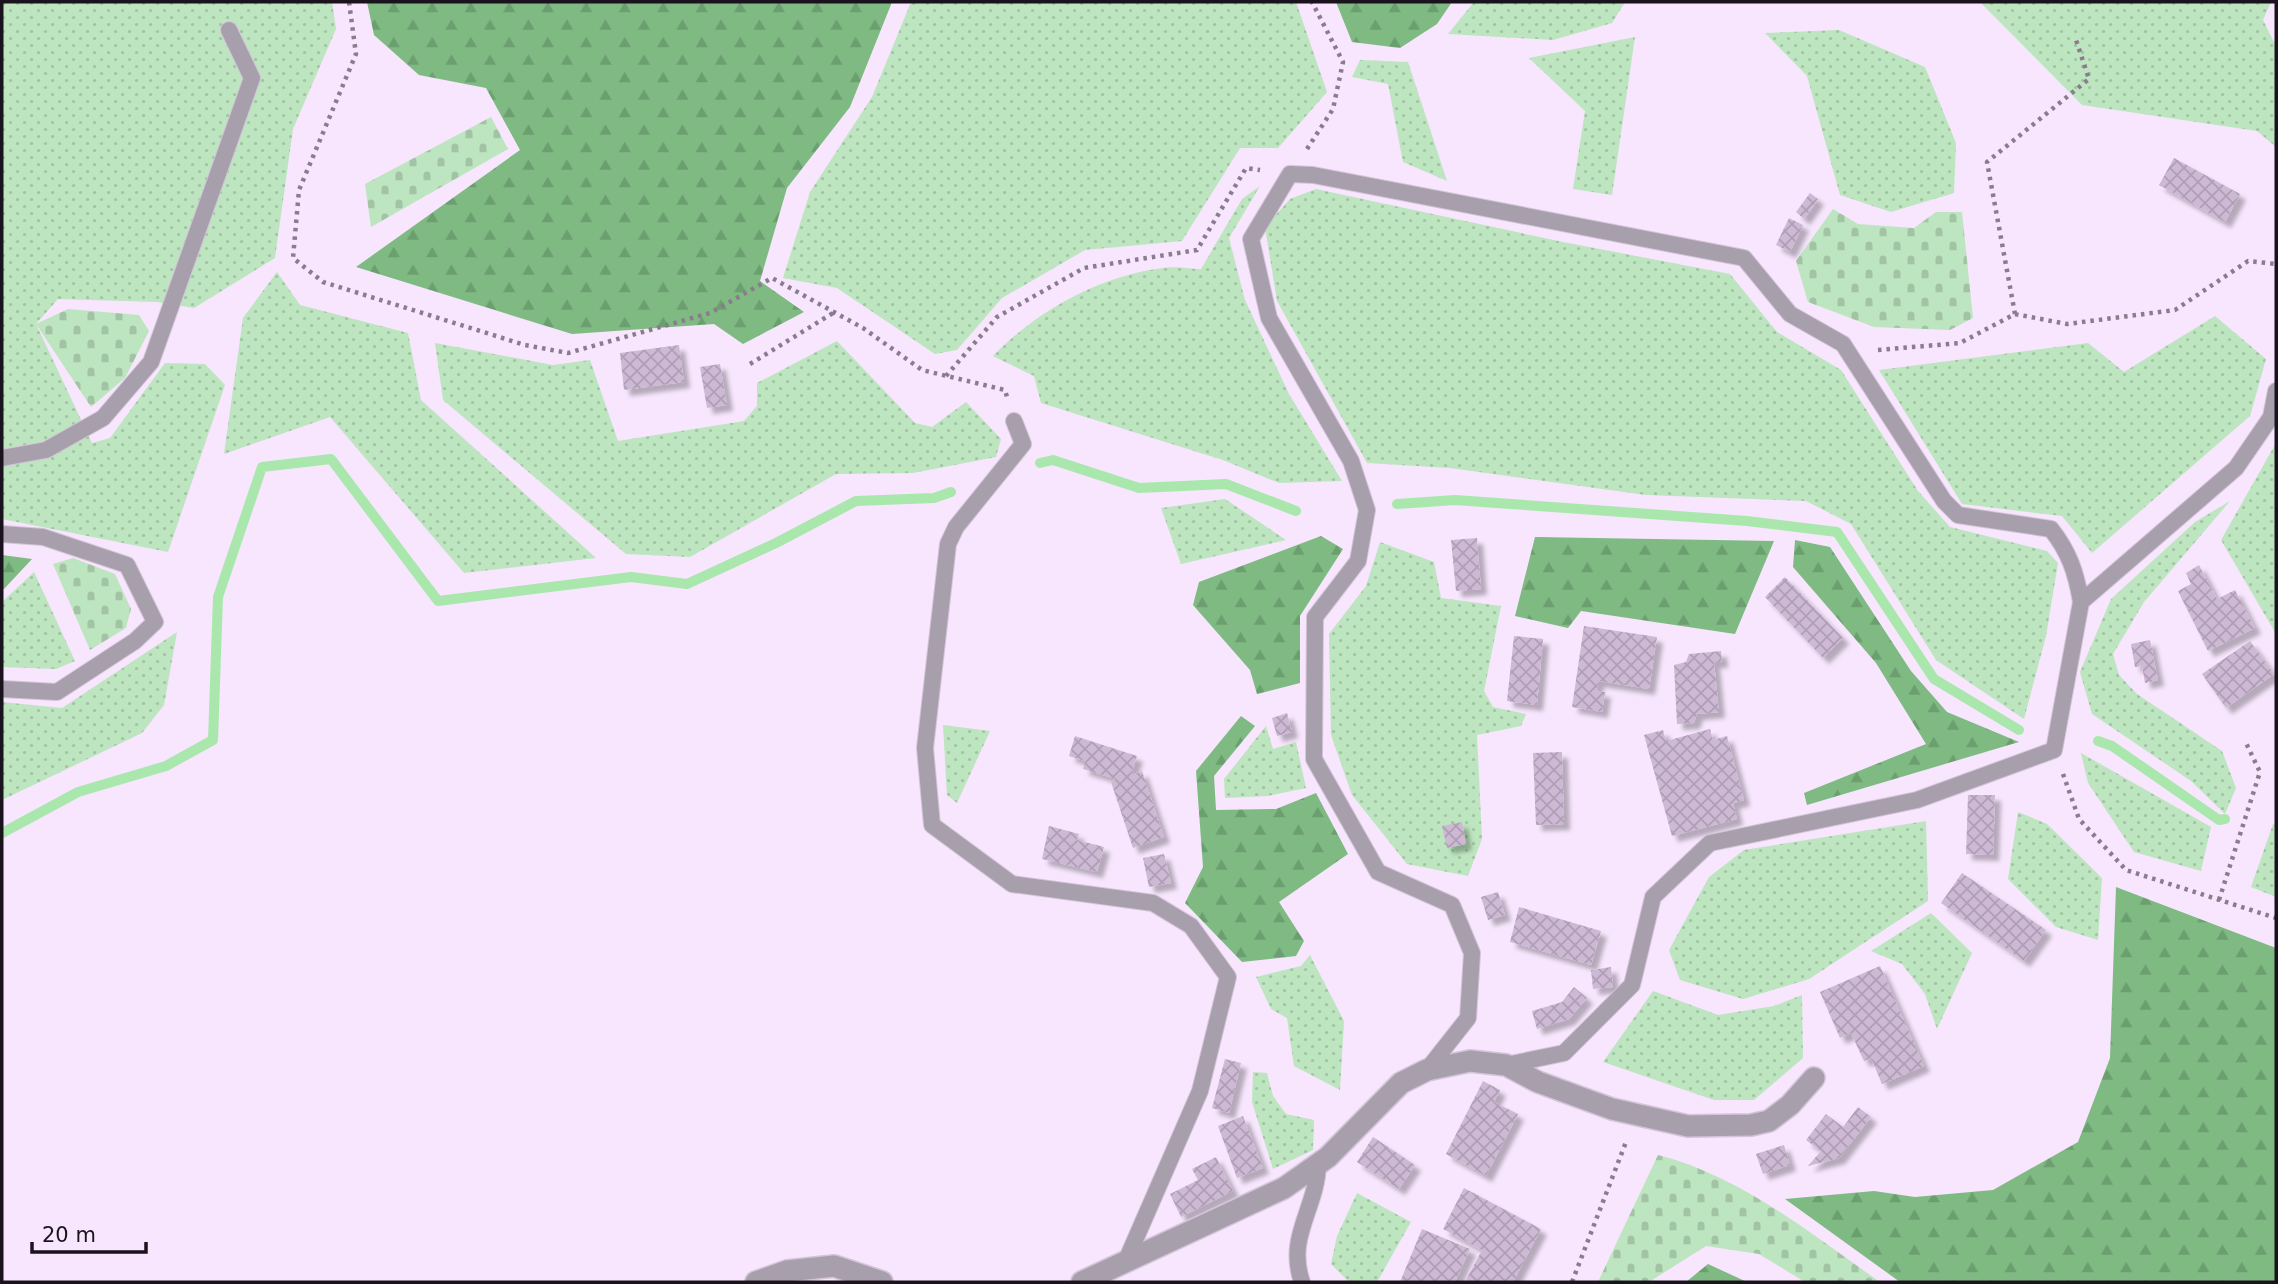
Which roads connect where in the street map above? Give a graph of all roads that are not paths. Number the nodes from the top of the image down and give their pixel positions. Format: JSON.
{"nodes":[{"id":1,"x":229,"y":30,"type":"dead end"},
{"id":2,"x":2276,"y":391,"type":"edge"},
{"id":3,"x":1014,"y":421,"type":"road end"},
{"id":4,"x":2,"y":458,"type":"edge"},
{"id":5,"x":2,"y":534,"type":"edge"},
{"id":6,"x":2081,"y":602,"type":"junction"},
{"id":7,"x":2,"y":689,"type":"edge"},
{"id":8,"x":1506,"y":1065,"type":"junction"},
{"id":9,"x":1427,"y":1069,"type":"junction"},
{"id":10,"x":1814,"y":1078,"type":"dead end"},
{"id":11,"x":1318,"y":1164,"type":"junction"},
{"id":12,"x":1125,"y":1263,"type":"junction"},
{"id":13,"x":756,"y":1282,"type":"edge"},
{"id":14,"x":882,"y":1282,"type":"edge"},
{"id":15,"x":1082,"y":1282,"type":"edge"},
{"id":16,"x":1302,"y":1282,"type":"edge"}],
"edges":[{"from":1,"to":4,"type":"lane"},
{"from":2,"to":6,"type":"lane"},
{"from":3,"to":12,"type":"lane"},
{"from":5,"to":7,"type":"lane"},
{"from":6,"to":8,"type":"lane"},
{"from":6,"to":9,"type":"lane"},
{"from":8,"to":9,"type":"street"},
{"from":8,"to":10,"type":"street"},
{"from":9,"to":11,"type":"street"},
{"from":11,"to":12,"type":"street"},
{"from":11,"to":16,"type":"lane"},
{"from":12,"to":15,"type":"street"},
{"from":13,"to":14,"type":"street"}]}
